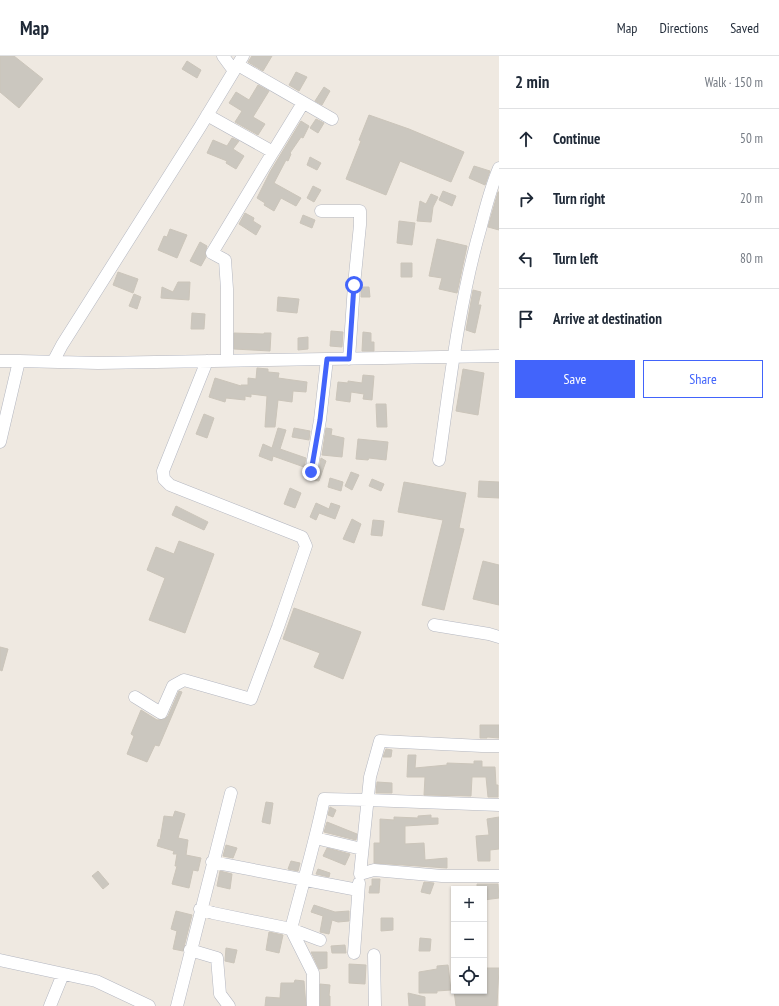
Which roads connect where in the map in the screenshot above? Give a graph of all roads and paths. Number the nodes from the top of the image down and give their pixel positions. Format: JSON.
{"nodes":[{"id":1,"x":223,"y":56,"type":"edge"},
{"id":2,"x":239,"y":64,"type":"edge"},
{"id":3,"x":303,"y":103,"type":"junction"},
{"id":4,"x":207,"y":115,"type":"junction"},
{"id":5,"x":332,"y":119,"type":"dead end"},
{"id":6,"x":273,"y":152,"type":"junction"},
{"id":7,"x":499,"y":168,"type":"edge"},
{"id":8,"x":321,"y":210,"type":"dead end"},
{"id":9,"x":499,"y":356,"type":"edge"},
{"id":10,"x":453,"y":357,"type":"junction"},
{"id":11,"x":327,"y":359,"type":"junction"},
{"id":12,"x":349,"y":359,"type":"junction"},
{"id":13,"x":19,"y":360,"type":"junction"},
{"id":14,"x":227,"y":360,"type":"junction"},
{"id":15,"x":0,"y":361,"type":"edge"},
{"id":16,"x":207,"y":361,"type":"junction"},
{"id":17,"x":53,"y":362,"type":"junction"},
{"id":18,"x":0,"y":442,"type":"edge"},
{"id":19,"x":439,"y":460,"type":"dead end"},
{"id":20,"x":311,"y":472,"type":"dead end"},
{"id":21,"x":434,"y":625,"type":"dead end"},
{"id":22,"x":499,"y":637,"type":"edge"},
{"id":23,"x":135,"y":697,"type":"dead end"},
{"id":24,"x":499,"y":746,"type":"edge"},
{"id":25,"x":231,"y":793,"type":"dead end"},
{"id":26,"x":368,"y":800,"type":"junction"},
{"id":27,"x":499,"y":805,"type":"edge"},
{"id":28,"x":316,"y":838,"type":"junction"},
{"id":29,"x":362,"y":849,"type":"junction"},
{"id":30,"x":212,"y":862,"type":"junction"},
{"id":31,"x":360,"y":874,"type":"junction"},
{"id":32,"x":499,"y":876,"type":"edge"},
{"id":33,"x":303,"y":880,"type":"junction"},
{"id":34,"x":358,"y":890,"type":"junction"},
{"id":35,"x":200,"y":909,"type":"junction"},
{"id":36,"x":291,"y":929,"type":"junction"},
{"id":37,"x":320,"y":940,"type":"dead end"},
{"id":38,"x":190,"y":950,"type":"junction"},
{"id":39,"x":354,"y":954,"type":"dead end"},
{"id":40,"x":374,"y":955,"type":"dead end"},
{"id":41,"x":0,"y":960,"type":"edge"},
{"id":42,"x":63,"y":974,"type":"junction"},
{"id":43,"x":144,"y":1005,"type":"edge"},
{"id":44,"x":50,"y":1006,"type":"edge"},
{"id":45,"x":176,"y":1006,"type":"edge"},
{"id":46,"x":230,"y":1006,"type":"edge"},
{"id":47,"x":313,"y":1006,"type":"edge"},
{"id":48,"x":374,"y":1006,"type":"edge"}],
"edges":[{"from":1,"to":2,"type":"street"},
{"from":2,"to":3,"type":"street"},
{"from":2,"to":4,"type":"street"},
{"from":3,"to":5,"type":"street"},
{"from":3,"to":6,"type":"street"},
{"from":4,"to":6,"type":"street"},
{"from":4,"to":17,"type":"street"},
{"from":6,"to":14,"type":"street"},
{"from":7,"to":10,"type":"street"},
{"from":8,"to":12,"type":"street"},
{"from":9,"to":10,"type":"street"},
{"from":10,"to":12,"type":"street"},
{"from":10,"to":19,"type":"street"},
{"from":11,"to":12,"type":"street"},
{"from":11,"to":14,"type":"street"},
{"from":11,"to":20,"type":"street"},
{"from":13,"to":15,"type":"street"},
{"from":13,"to":17,"type":"street"},
{"from":13,"to":18,"type":"street"},
{"from":14,"to":16,"type":"street"},
{"from":16,"to":17,"type":"street"},
{"from":16,"to":23,"type":"street"},
{"from":21,"to":22,"type":"street"},
{"from":24,"to":26,"type":"street"},
{"from":25,"to":30,"type":"street"},
{"from":26,"to":27,"type":"street"},
{"from":26,"to":28,"type":"street"},
{"from":26,"to":29,"type":"street"},
{"from":28,"to":29,"type":"street"},
{"from":28,"to":33,"type":"street"},
{"from":29,"to":31,"type":"street"},
{"from":30,"to":33,"type":"street"},
{"from":30,"to":35,"type":"street"},
{"from":31,"to":32,"type":"street"},
{"from":31,"to":34,"type":"street"},
{"from":33,"to":34,"type":"street"},
{"from":33,"to":36,"type":"street"},
{"from":34,"to":39,"type":"street"},
{"from":35,"to":36,"type":"street"},
{"from":35,"to":38,"type":"street"},
{"from":36,"to":37,"type":"street"},
{"from":36,"to":47,"type":"street"},
{"from":38,"to":45,"type":"street"},
{"from":38,"to":46,"type":"street"},
{"from":40,"to":48,"type":"street"},
{"from":41,"to":42,"type":"street"},
{"from":42,"to":43,"type":"street"},
{"from":42,"to":44,"type":"street"}]}
